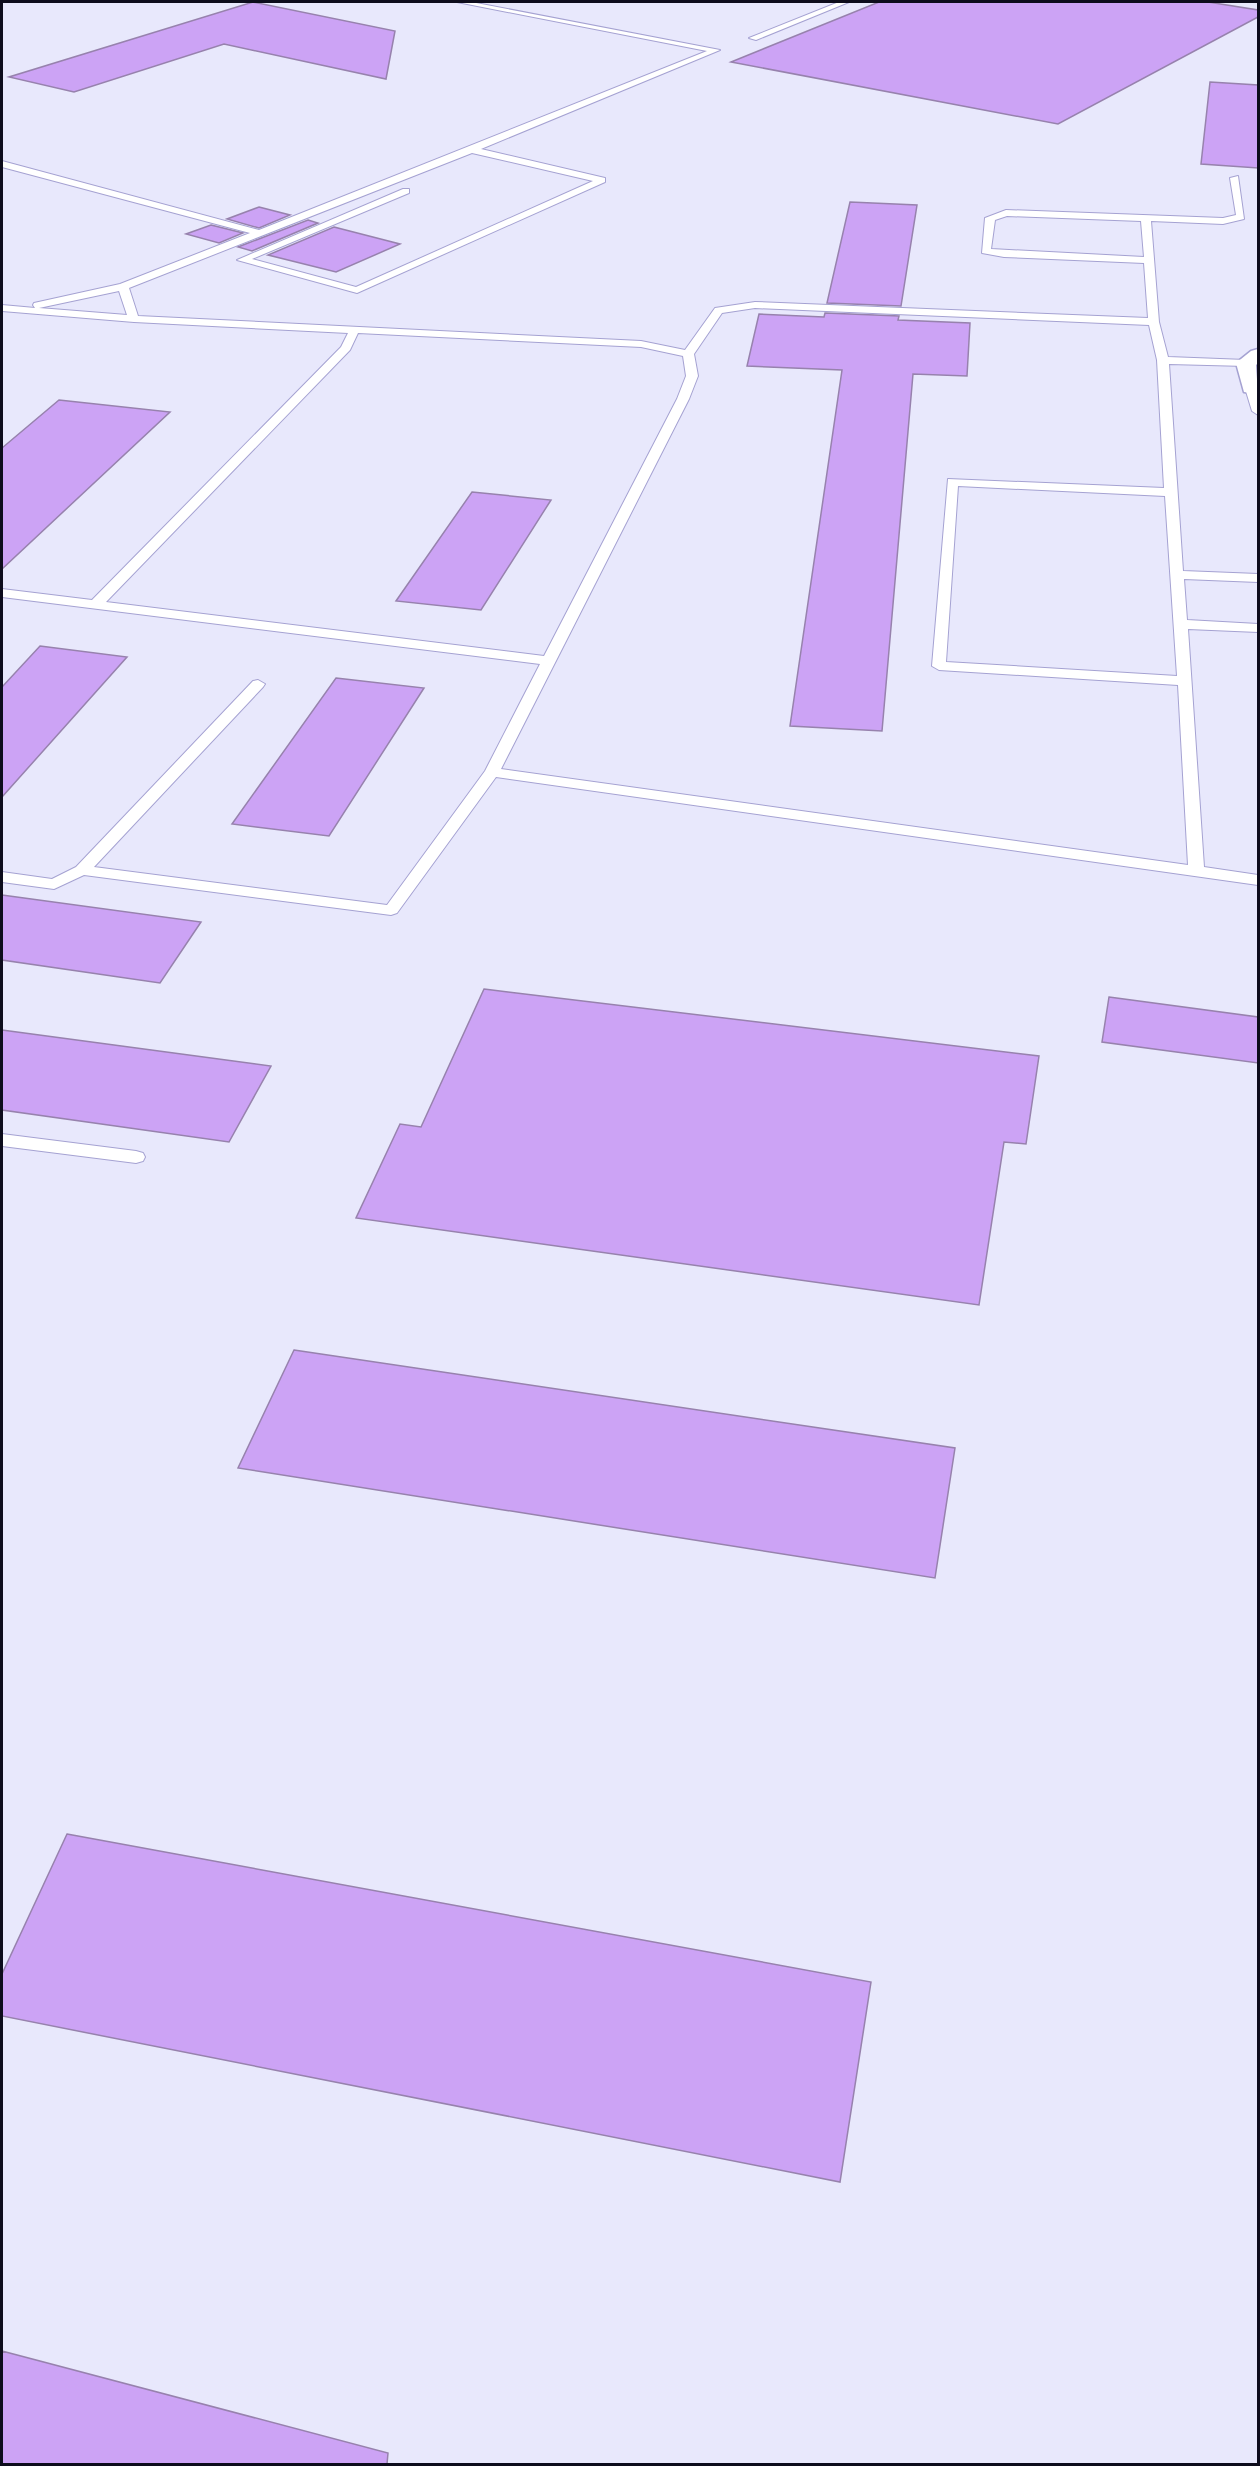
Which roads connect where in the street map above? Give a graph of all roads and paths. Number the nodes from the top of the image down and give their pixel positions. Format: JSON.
{"nodes":[{"id":1,"x":461,"y":2,"type":"edge"},
{"id":2,"x":845,"y":2,"type":"edge"},
{"id":3,"x":753,"y":38,"type":"dead end"},
{"id":4,"x":471,"y":150,"type":"junction"},
{"id":5,"x":2,"y":164,"type":"edge"},
{"id":6,"x":1235,"y":178,"type":"dead end"},
{"id":7,"x":406,"y":191,"type":"dead end"},
{"id":8,"x":1146,"y":219,"type":"junction"},
{"id":9,"x":260,"y":232,"type":"junction"},
{"id":10,"x":1150,"y":260,"type":"junction"},
{"id":11,"x":123,"y":287,"type":"junction"},
{"id":12,"x":2,"y":308,"type":"edge"},
{"id":13,"x":20,"y":309,"type":"junction"},
{"id":14,"x":134,"y":319,"type":"junction"},
{"id":15,"x":1154,"y":322,"type":"junction"},
{"id":16,"x":354,"y":332,"type":"junction"},
{"id":17,"x":688,"y":354,"type":"junction"},
{"id":18,"x":1252,"y":359,"type":"edge"},
{"id":19,"x":1163,"y":360,"type":"junction"},
{"id":20,"x":1255,"y":388,"type":"edge"},
{"id":21,"x":1258,"y":411,"type":"edge"},
{"id":22,"x":1169,"y":492,"type":"junction"},
{"id":23,"x":1176,"y":575,"type":"junction"},
{"id":24,"x":1258,"y":578,"type":"edge"},
{"id":25,"x":2,"y":593,"type":"edge"},
{"id":26,"x":96,"y":604,"type":"junction"},
{"id":27,"x":1180,"y":624,"type":"junction"},
{"id":28,"x":1258,"y":628,"type":"edge"},
{"id":29,"x":549,"y":661,"type":"junction"},
{"id":30,"x":1185,"y":681,"type":"junction"},
{"id":31,"x":258,"y":684,"type":"dead end"},
{"id":32,"x":492,"y":772,"type":"junction"},
{"id":33,"x":82,"y":870,"type":"junction"},
{"id":34,"x":1196,"y":871,"type":"junction"},
{"id":35,"x":2,"y":877,"type":"edge"},
{"id":36,"x":1258,"y":880,"type":"edge"},
{"id":37,"x":2,"y":1140,"type":"edge"},
{"id":38,"x":136,"y":1157,"type":"dead end"}],
"edges":[{"from":1,"to":4,"type":"lane"},
{"from":2,"to":3,"type":"lane"},
{"from":4,"to":7,"type":"lane"},
{"from":4,"to":9,"type":"lane"},
{"from":5,"to":9,"type":"lane"},
{"from":6,"to":8,"type":"lane"},
{"from":8,"to":10,"type":"lane"},
{"from":8,"to":10,"type":"lane"},
{"from":9,"to":11,"type":"lane"},
{"from":10,"to":15,"type":"lane"},
{"from":11,"to":13,"type":"lane"},
{"from":11,"to":14,"type":"lane"},
{"from":12,"to":13,"type":"lane"},
{"from":13,"to":14,"type":"lane"},
{"from":14,"to":16,"type":"lane"},
{"from":15,"to":17,"type":"lane"},
{"from":15,"to":19,"type":"lane"},
{"from":16,"to":17,"type":"lane"},
{"from":16,"to":26,"type":"lane"},
{"from":17,"to":29,"type":"lane"},
{"from":18,"to":19,"type":"lane"},
{"from":18,"to":20,"type":"street"},
{"from":19,"to":22,"type":"lane"},
{"from":20,"to":21,"type":"lane"},
{"from":22,"to":23,"type":"lane"},
{"from":22,"to":30,"type":"lane"},
{"from":23,"to":24,"type":"lane"},
{"from":23,"to":27,"type":"lane"},
{"from":25,"to":26,"type":"lane"},
{"from":26,"to":29,"type":"lane"},
{"from":27,"to":28,"type":"lane"},
{"from":27,"to":30,"type":"lane"},
{"from":29,"to":32,"type":"lane"},
{"from":30,"to":34,"type":"lane"},
{"from":31,"to":33,"type":"lane"},
{"from":32,"to":33,"type":"lane"},
{"from":32,"to":34,"type":"lane"},
{"from":33,"to":35,"type":"lane"},
{"from":34,"to":36,"type":"lane"},
{"from":37,"to":38,"type":"lane"}]}
